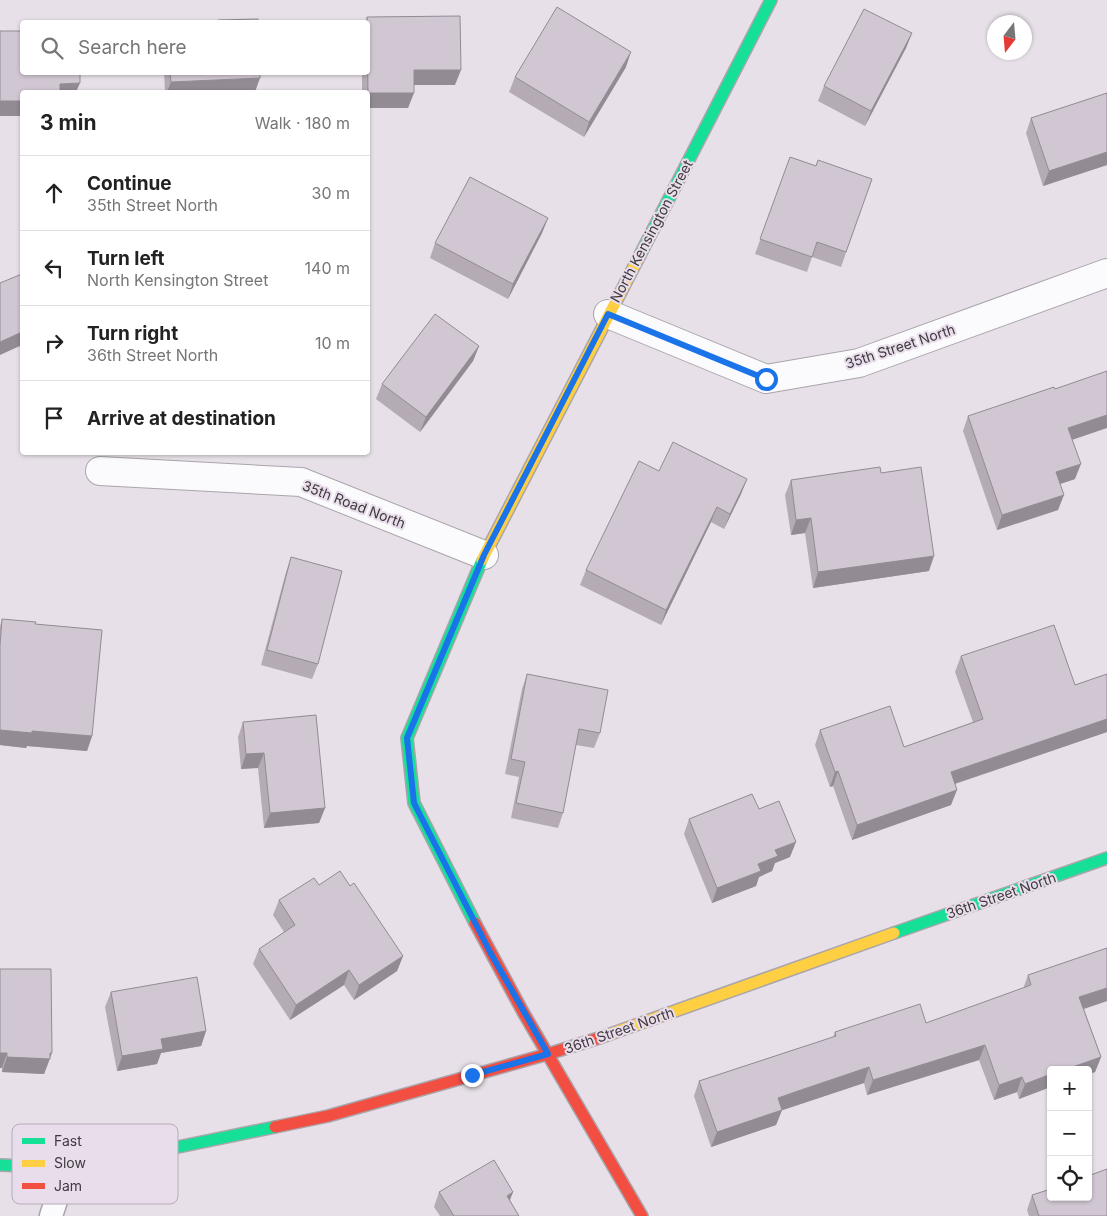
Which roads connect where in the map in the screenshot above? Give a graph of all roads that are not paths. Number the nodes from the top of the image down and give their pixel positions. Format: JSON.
{"nodes":[{"id":1,"x":770,"y":0,"type":"edge"},
{"id":2,"x":1107,"y":273,"type":"edge"},
{"id":3,"x":608,"y":314,"type":"junction"},
{"id":4,"x":100,"y":471,"type":"dead end"},
{"id":5,"x":484,"y":555,"type":"junction"},
{"id":6,"x":1107,"y":858,"type":"edge"},
{"id":7,"x":548,"y":1054,"type":"junction"},
{"id":8,"x":178,"y":1147,"type":"edge"},
{"id":9,"x":55,"y":1204,"type":"edge"},
{"id":10,"x":51,"y":1216,"type":"edge"},
{"id":11,"x":642,"y":1216,"type":"edge"}],
"edges":[{"from":1,"to":3,"type":"street","name":"North Kensington Street"},
{"from":2,"to":3,"type":"street","name":"35th Street North"},
{"from":3,"to":5,"type":"street","name":"North Kensington Street"},
{"from":4,"to":5,"type":"street","name":"35th Road North"},
{"from":5,"to":7,"type":"street","name":"North Kensington Street"},
{"from":6,"to":7,"type":"street","name":"36th Street North"},
{"from":7,"to":8,"type":"street","name":"36th Street North"},
{"from":7,"to":11,"type":"street","name":"North Kensington Street"},
{"from":9,"to":10,"type":"lane"}]}
